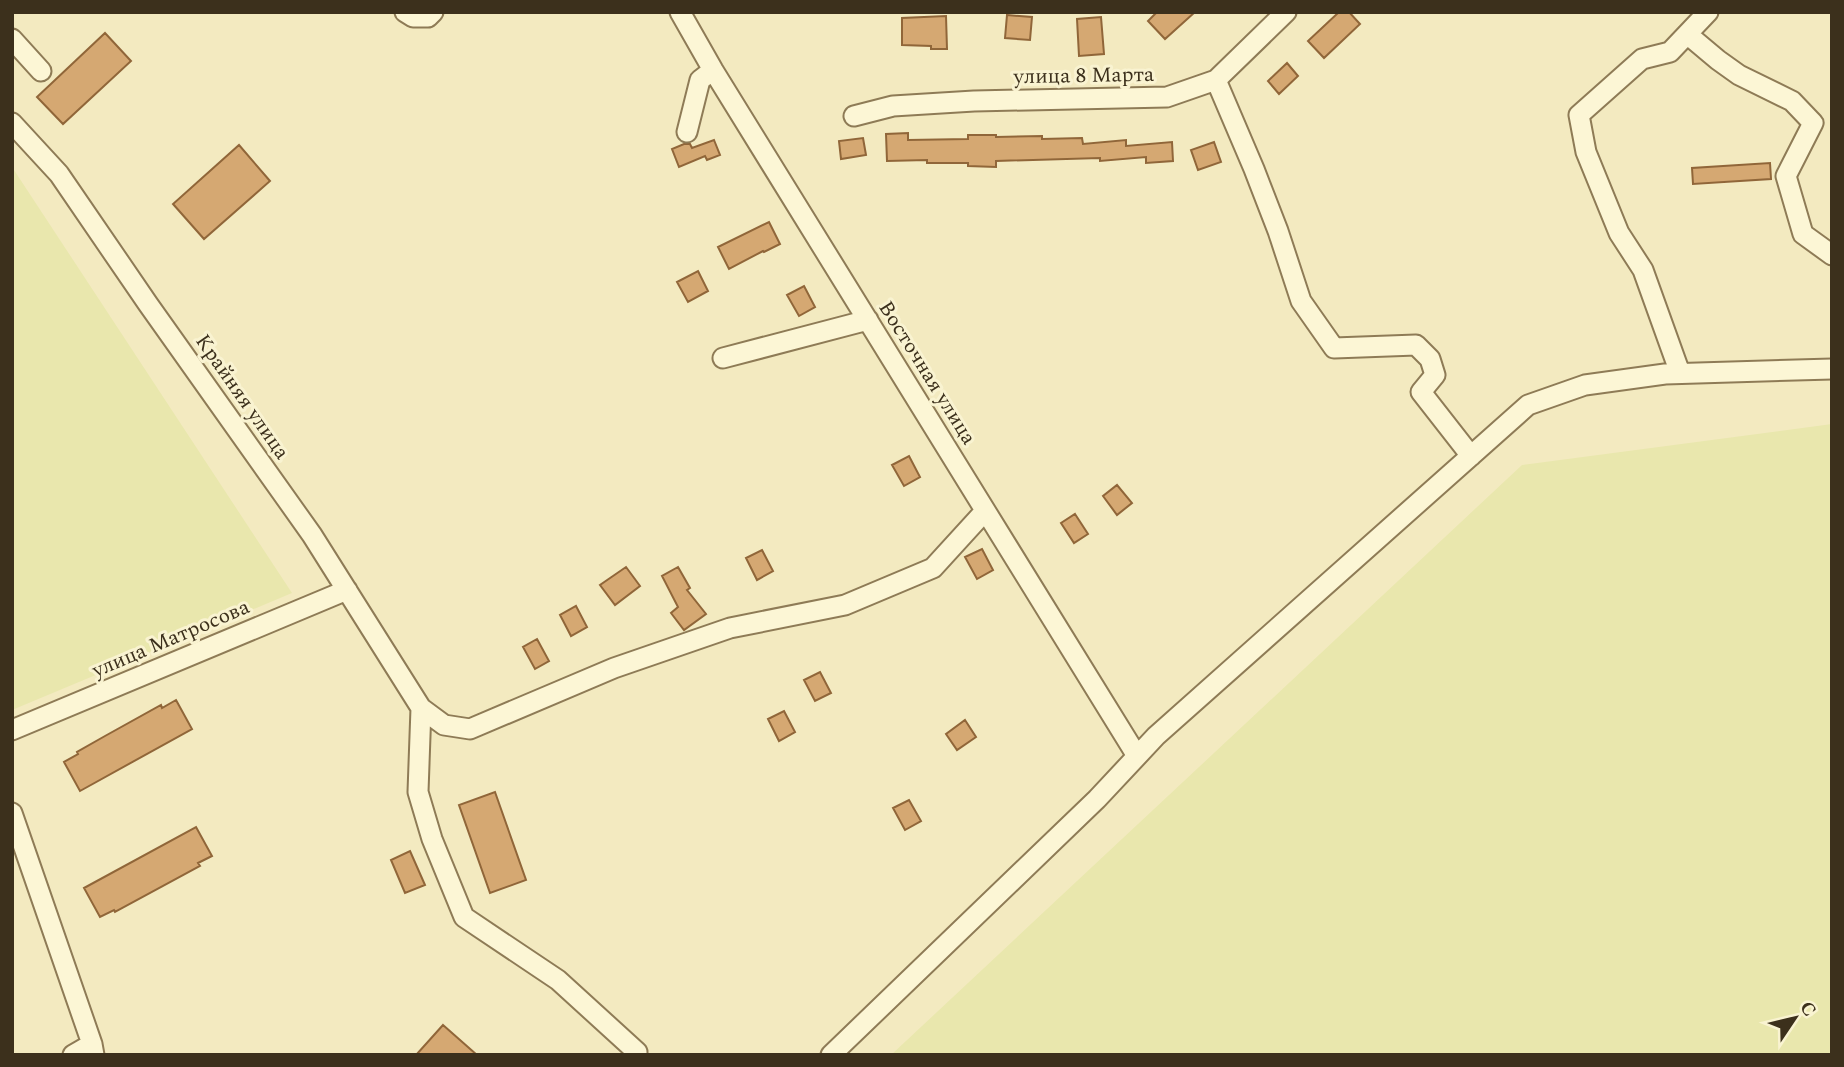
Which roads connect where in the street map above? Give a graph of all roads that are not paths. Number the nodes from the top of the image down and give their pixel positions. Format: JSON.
{"nodes":[{"id":1,"x":405,"y":12,"type":"edge"},
{"id":2,"x":433,"y":12,"type":"edge"},
{"id":3,"x":680,"y":12,"type":"edge"},
{"id":4,"x":1286,"y":12,"type":"edge"},
{"id":5,"x":1708,"y":12,"type":"edge"},
{"id":6,"x":1687,"y":34,"type":"junction"},
{"id":7,"x":12,"y":39,"type":"edge"},
{"id":8,"x":713,"y":70,"type":"junction"},
{"id":9,"x":41,"y":71,"type":"dead end"},
{"id":10,"x":1216,"y":80,"type":"junction"},
{"id":11,"x":854,"y":116,"type":"dead end"},
{"id":12,"x":12,"y":123,"type":"edge"},
{"id":13,"x":687,"y":132,"type":"dead end"},
{"id":14,"x":1832,"y":255,"type":"edge"},
{"id":15,"x":868,"y":320,"type":"junction"},
{"id":16,"x":723,"y":358,"type":"dead end"},
{"id":17,"x":1832,"y":369,"type":"edge"},
{"id":18,"x":1680,"y":373,"type":"junction"},
{"id":19,"x":1471,"y":456,"type":"junction"},
{"id":20,"x":985,"y":510,"type":"junction"},
{"id":21,"x":346,"y":590,"type":"junction"},
{"id":22,"x":421,"y":708,"type":"junction"},
{"id":23,"x":12,"y":730,"type":"edge"},
{"id":24,"x":1137,"y":756,"type":"junction"},
{"id":25,"x":13,"y":816,"type":"edge"},
{"id":26,"x":93,"y":1049,"type":"edge"},
{"id":27,"x":72,"y":1055,"type":"edge"},
{"id":28,"x":637,"y":1055,"type":"edge"},
{"id":29,"x":831,"y":1055,"type":"edge"}],
"edges":[{"from":1,"to":2,"type":"street"},
{"from":3,"to":8,"type":"street","name":"Восточная улица"},
{"from":4,"to":10,"type":"street","name":"улица 8 Марта"},
{"from":5,"to":6,"type":"street"},
{"from":6,"to":14,"type":"street"},
{"from":6,"to":18,"type":"street"},
{"from":7,"to":9,"type":"street"},
{"from":8,"to":13,"type":"street"},
{"from":8,"to":15,"type":"street","name":"Восточная улица"},
{"from":10,"to":11,"type":"street","name":"улица 8 Марта"},
{"from":10,"to":19,"type":"street"},
{"from":12,"to":21,"type":"street","name":"Крайняя улица"},
{"from":15,"to":16,"type":"street"},
{"from":15,"to":20,"type":"street","name":"Восточная улица"},
{"from":17,"to":18,"type":"street"},
{"from":18,"to":19,"type":"street"},
{"from":19,"to":24,"type":"street"},
{"from":20,"to":22,"type":"street"},
{"from":20,"to":24,"type":"street","name":"Восточная улица"},
{"from":21,"to":22,"type":"street","name":"Крайняя улица"},
{"from":21,"to":23,"type":"street","name":"улица Матросова"},
{"from":22,"to":28,"type":"street"},
{"from":24,"to":29,"type":"street"},
{"from":25,"to":26,"type":"street"},
{"from":26,"to":27,"type":"street"}]}
